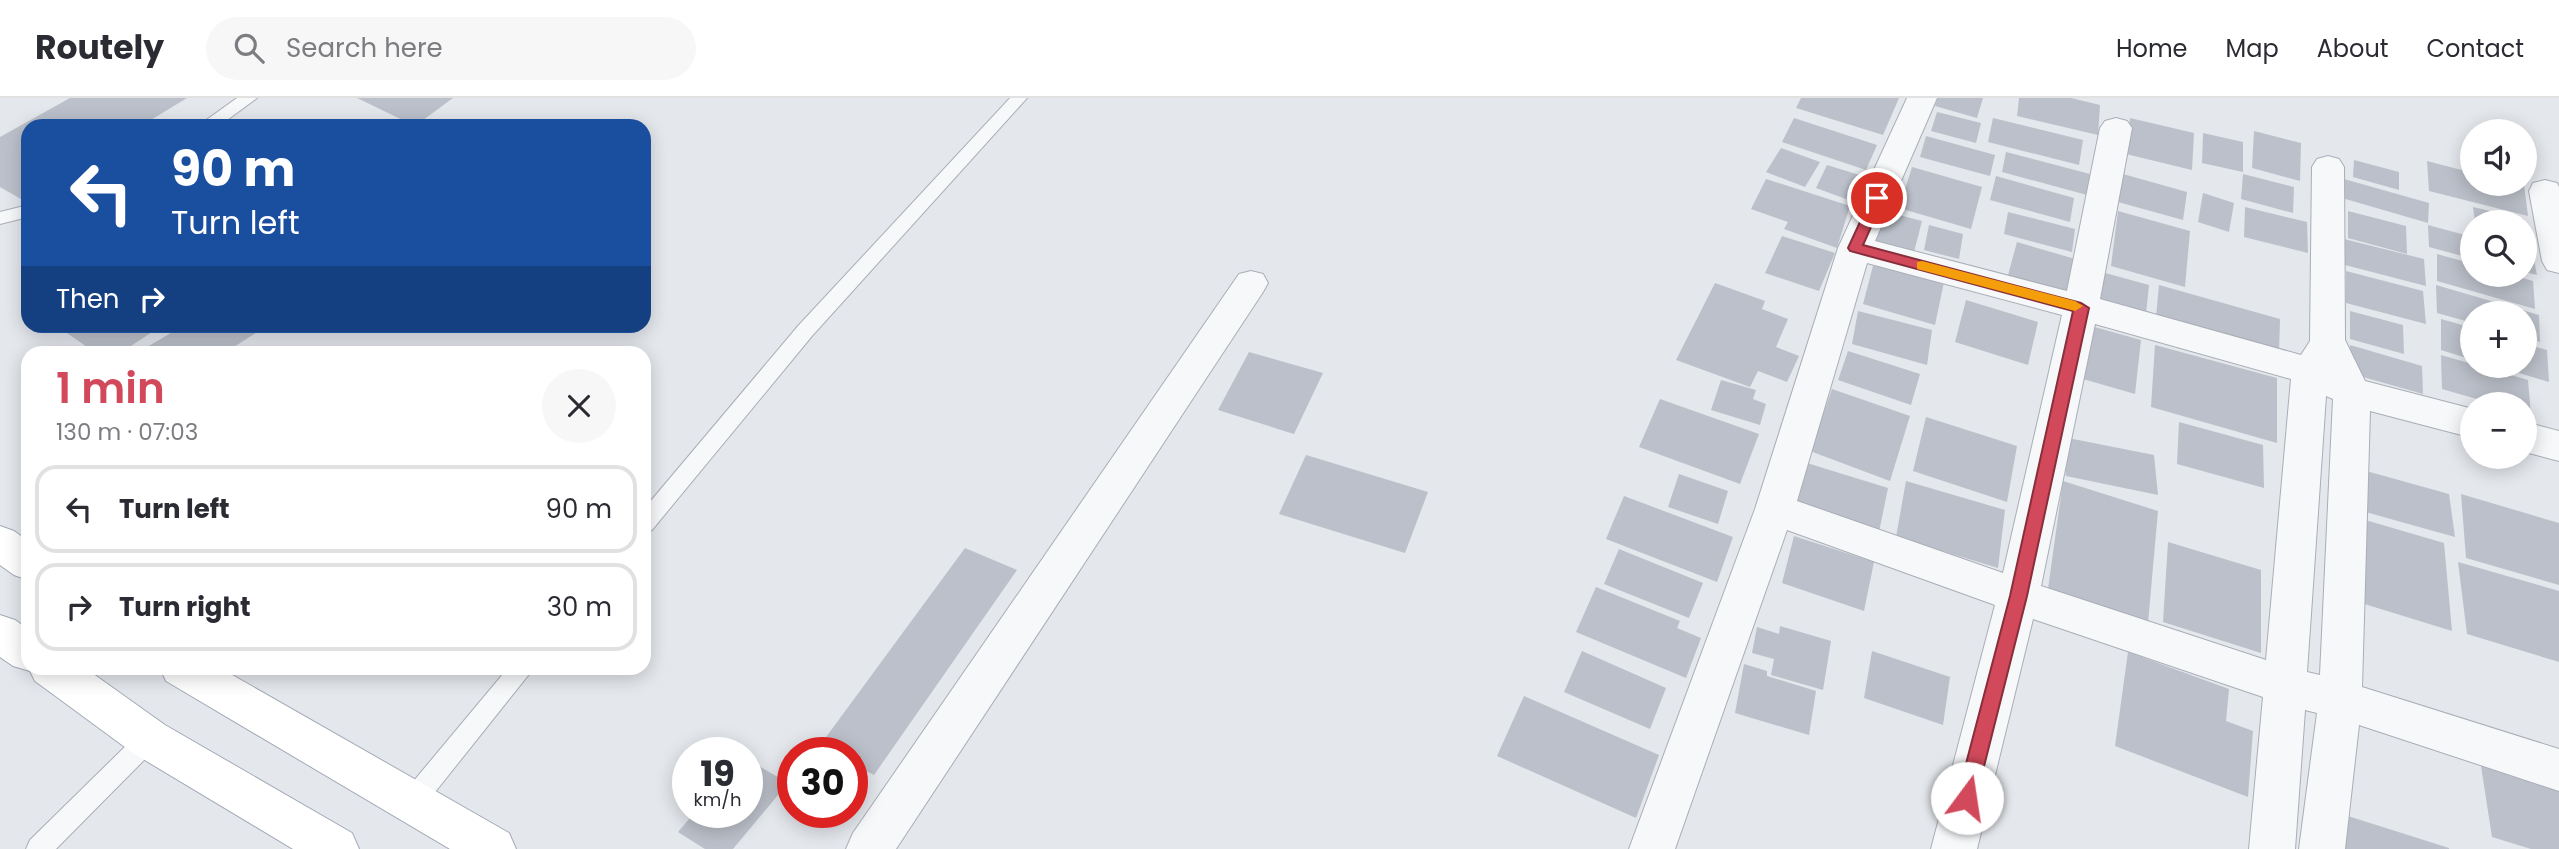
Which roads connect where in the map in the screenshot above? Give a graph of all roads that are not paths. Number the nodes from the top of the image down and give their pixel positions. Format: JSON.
{"nodes":[{"id":1,"x":248,"y":98,"type":"edge"},
{"id":2,"x":1019,"y":98,"type":"edge"},
{"id":3,"x":1922,"y":98,"type":"edge"},
{"id":4,"x":217,"y":119,"type":"edge"},
{"id":5,"x":2116,"y":128,"type":"dead end"},
{"id":6,"x":2328,"y":167,"type":"dead end"},
{"id":7,"x":2545,"y":191,"type":"dead end"},
{"id":8,"x":21,"y":213,"type":"edge"},
{"id":9,"x":0,"y":218,"type":"edge"},
{"id":10,"x":1855,"y":248,"type":"junction"},
{"id":11,"x":2559,"y":261,"type":"edge"},
{"id":12,"x":1251,"y":283,"type":"dead end"},
{"id":13,"x":2081,"y":308,"type":"junction"},
{"id":14,"x":2319,"y":356,"type":"junction"},
{"id":15,"x":2352,"y":393,"type":"junction"},
{"id":16,"x":2460,"y":421,"type":"edge"},
{"id":17,"x":2537,"y":441,"type":"edge"},
{"id":18,"x":2559,"y":446,"type":"edge"},
{"id":19,"x":1775,"y":509,"type":"junction"},
{"id":20,"x":651,"y":516,"type":"edge"},
{"id":21,"x":0,"y":543,"type":"edge"},
{"id":22,"x":21,"y":558,"type":"edge"},
{"id":23,"x":2018,"y":596,"type":"junction"},
{"id":24,"x":0,"y":633,"type":"edge"},
{"id":25,"x":21,"y":648,"type":"edge"},
{"id":26,"x":60,"y":675,"type":"edge"},
{"id":27,"x":193,"y":675,"type":"edge"},
{"id":28,"x":517,"y":675,"type":"edge"},
{"id":29,"x":2283,"y":685,"type":"junction"},
{"id":30,"x":2340,"y":699,"type":"junction"},
{"id":31,"x":149,"y":739,"type":"junction"},
{"id":32,"x":2559,"y":771,"type":"edge"},
{"id":33,"x":411,"y":803,"type":"junction"},
{"id":34,"x":39,"y":849,"type":"edge"},
{"id":35,"x":336,"y":849,"type":"edge"},
{"id":36,"x":493,"y":849,"type":"edge"},
{"id":37,"x":869,"y":849,"type":"edge"},
{"id":38,"x":1653,"y":849,"type":"edge"},
{"id":39,"x":1954,"y":849,"type":"edge"},
{"id":40,"x":2272,"y":849,"type":"edge"},
{"id":41,"x":2322,"y":849,"type":"edge"}],
"edges":[{"from":1,"to":4,"type":"lane"},
{"from":2,"to":20,"type":"lane"},
{"from":3,"to":10,"type":"street"},
{"from":5,"to":13,"type":"street"},
{"from":6,"to":14,"type":"street"},
{"from":7,"to":11,"type":"street"},
{"from":8,"to":9,"type":"lane"},
{"from":10,"to":13,"type":"street"},
{"from":10,"to":19,"type":"street"},
{"from":12,"to":37,"type":"street"},
{"from":13,"to":14,"type":"street"},
{"from":13,"to":23,"type":"street"},
{"from":14,"to":15,"type":"street"},
{"from":14,"to":29,"type":"street"},
{"from":15,"to":16,"type":"street"},
{"from":15,"to":30,"type":"street"},
{"from":17,"to":18,"type":"street"},
{"from":19,"to":23,"type":"street"},
{"from":19,"to":38,"type":"street"},
{"from":21,"to":22,"type":"main road"},
{"from":23,"to":29,"type":"street"},
{"from":23,"to":39,"type":"street"},
{"from":24,"to":25,"type":"main road"},
{"from":26,"to":31,"type":"main road"},
{"from":27,"to":33,"type":"main road"},
{"from":28,"to":33,"type":"lane"},
{"from":29,"to":30,"type":"street"},
{"from":29,"to":40,"type":"street"},
{"from":30,"to":32,"type":"street"},
{"from":30,"to":41,"type":"street"},
{"from":31,"to":34,"type":"lane"},
{"from":31,"to":35,"type":"main road"},
{"from":33,"to":36,"type":"main road"}]}
